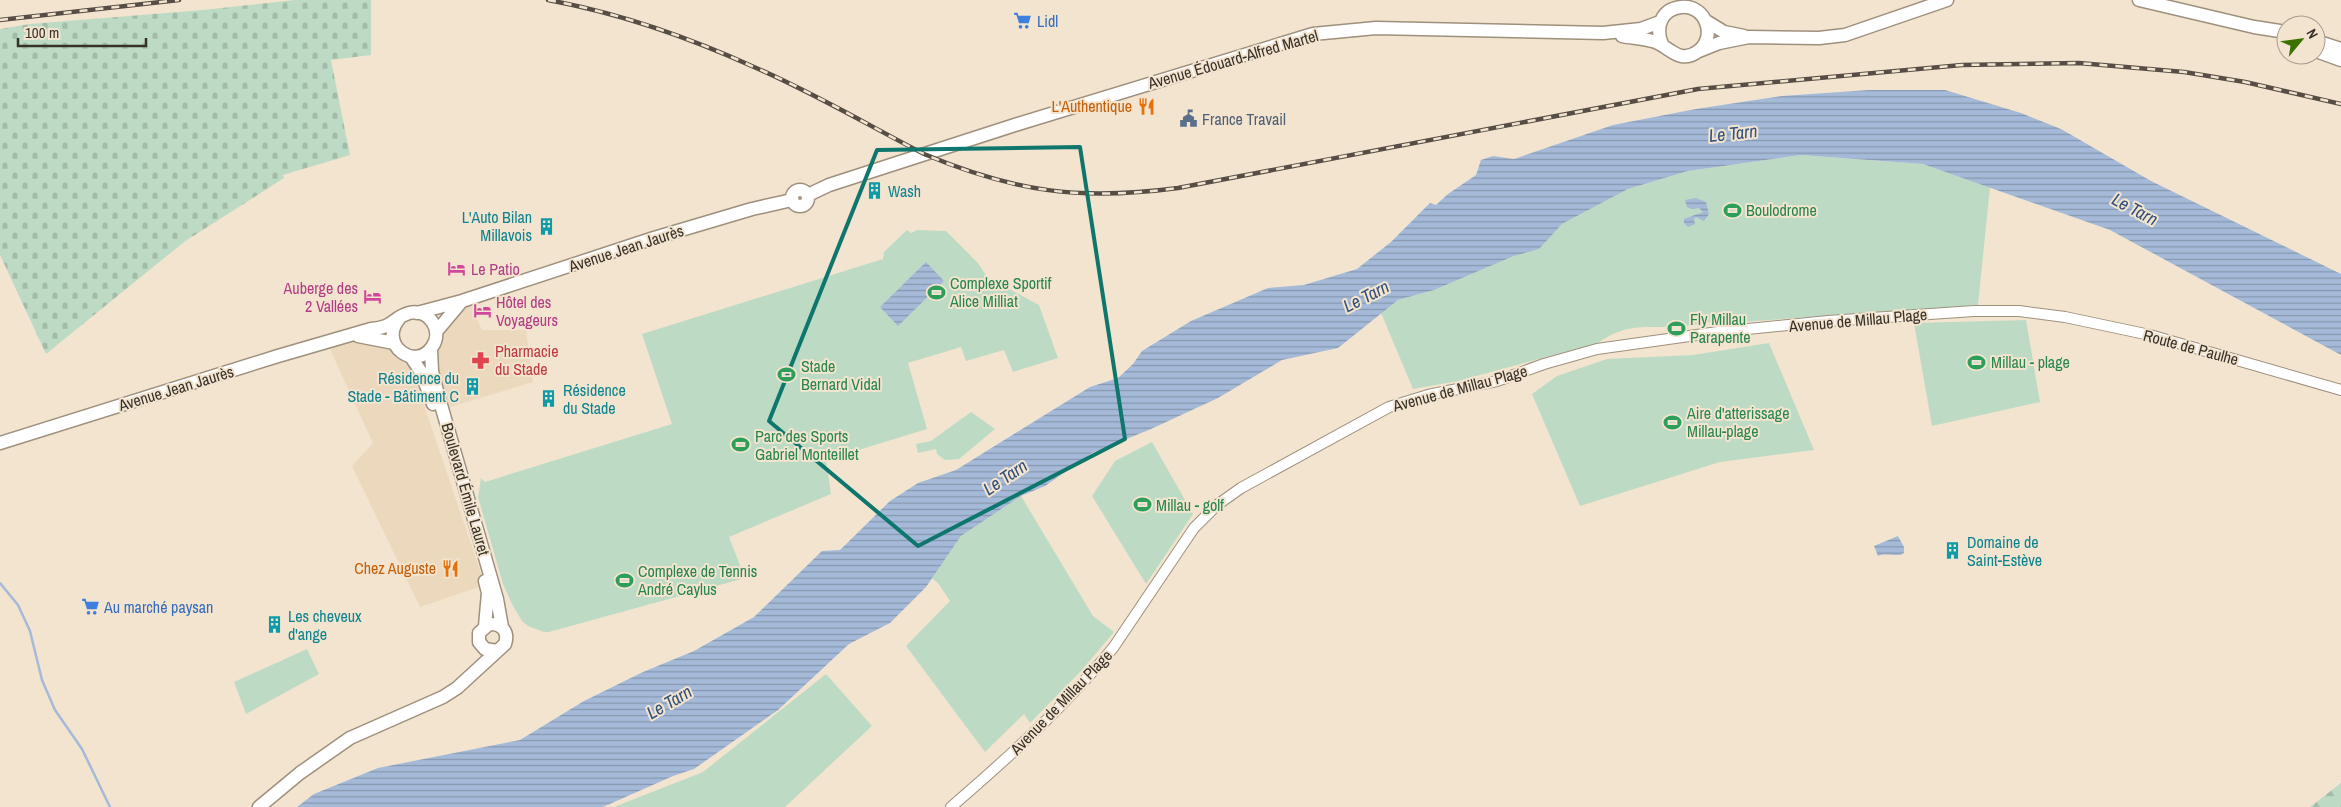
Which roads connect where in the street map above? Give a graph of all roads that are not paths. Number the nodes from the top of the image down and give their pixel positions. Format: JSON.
{"nodes":[{"id":1,"x":1947,"y":0,"type":"edge"},
{"id":2,"x":2139,"y":0,"type":"edge"},
{"id":3,"x":1681,"y":3,"type":"edge"},
{"id":4,"x":1700,"y":11,"type":"edge"},
{"id":5,"x":1660,"y":22,"type":"junction"},
{"id":6,"x":2254,"y":27,"type":"junction"},
{"id":7,"x":2276,"y":30,"type":"edge"},
{"id":8,"x":1603,"y":33,"type":"junction"},
{"id":9,"x":2276,"y":36,"type":"edge"},
{"id":10,"x":1748,"y":37,"type":"junction"},
{"id":11,"x":1662,"y":44,"type":"junction"},
{"id":12,"x":2326,"y":44,"type":"edge"},
{"id":13,"x":2341,"y":49,"type":"edge"},
{"id":14,"x":1699,"y":51,"type":"junction"},
{"id":15,"x":2326,"y":55,"type":"edge"},
{"id":16,"x":2341,"y":60,"type":"edge"},
{"id":17,"x":808,"y":194,"type":"joint"},
{"id":18,"x":462,"y":301,"type":"junction"},
{"id":19,"x":417,"y":313,"type":"junction"},
{"id":20,"x":2039,"y":313,"type":"joint"},
{"id":21,"x":399,"y":319,"type":"junction"},
{"id":22,"x":436,"y":332,"type":"junction"},
{"id":23,"x":353,"y":335,"type":"junction"},
{"id":24,"x":394,"y":343,"type":"junction"},
{"id":25,"x":431,"y":350,"type":"junction"},
{"id":26,"x":411,"y":356,"type":"junction"},
{"id":27,"x":2341,"y":390,"type":"edge"},
{"id":28,"x":0,"y":443,"type":"edge"},
{"id":29,"x":485,"y":626,"type":"junction"},
{"id":30,"x":502,"y":627,"type":"junction"},
{"id":31,"x":482,"y":647,"type":"junction"},
{"id":32,"x":497,"y":651,"type":"junction"},
{"id":33,"x":470,"y":675,"type":"junction"},
{"id":34,"x":259,"y":807,"type":"edge"},
{"id":35,"x":951,"y":807,"type":"edge"}],
"edges":[{"from":1,"to":10,"type":"main road"},
{"from":2,"to":6,"type":"main road"},
{"from":3,"to":4,"type":"main road"},
{"from":3,"to":5,"type":"main road"},
{"from":4,"to":10,"type":"main road"},
{"from":4,"to":14,"type":"main road"},
{"from":5,"to":8,"type":"main road","name":"Avenue Édouard-Alfred Martel"},
{"from":5,"to":11,"type":"main road"},
{"from":6,"to":7,"type":"main road"},
{"from":6,"to":9,"type":"main road"},
{"from":8,"to":11,"type":"main road","name":"Avenue Édouard-Alfred Martel"},
{"from":8,"to":17,"type":"main road","name":"Avenue Édouard-Alfred Martel"},
{"from":10,"to":14,"type":"main road"},
{"from":11,"to":14,"type":"main road"},
{"from":12,"to":13,"type":"main road"},
{"from":15,"to":16,"type":"main road"},
{"from":17,"to":18,"type":"main road","name":"Avenue Jean Jaurès"},
{"from":18,"to":19,"type":"main road","name":"Avenue Jean Jaurès"},
{"from":18,"to":22,"type":"main road"},
{"from":19,"to":21,"type":"main road"},
{"from":19,"to":22,"type":"main road"},
{"from":20,"to":27,"type":"street","name":"Route de Paulhe"},
{"from":20,"to":35,"type":"street","name":"Avenue de Millau Plage"},
{"from":21,"to":23,"type":"main road","name":"Avenue Jean Jaurès"},
{"from":21,"to":24,"type":"main road"},
{"from":22,"to":25,"type":"main road"},
{"from":23,"to":24,"type":"main road","name":"Avenue Jean Jaurès"},
{"from":23,"to":28,"type":"main road","name":"Avenue Jean Jaurès"},
{"from":24,"to":26,"type":"main road"},
{"from":25,"to":26,"type":"main road"},
{"from":25,"to":30,"type":"main road","name":"Boulevard Émile Lauret"},
{"from":26,"to":29,"type":"main road","name":"Boulevard Émile Lauret"},
{"from":29,"to":30,"type":"main road"},
{"from":29,"to":31,"type":"main road"},
{"from":30,"to":32,"type":"main road"},
{"from":31,"to":32,"type":"main road"},
{"from":31,"to":33,"type":"main road"},
{"from":32,"to":33,"type":"main road"},
{"from":33,"to":34,"type":"main road"}]}
